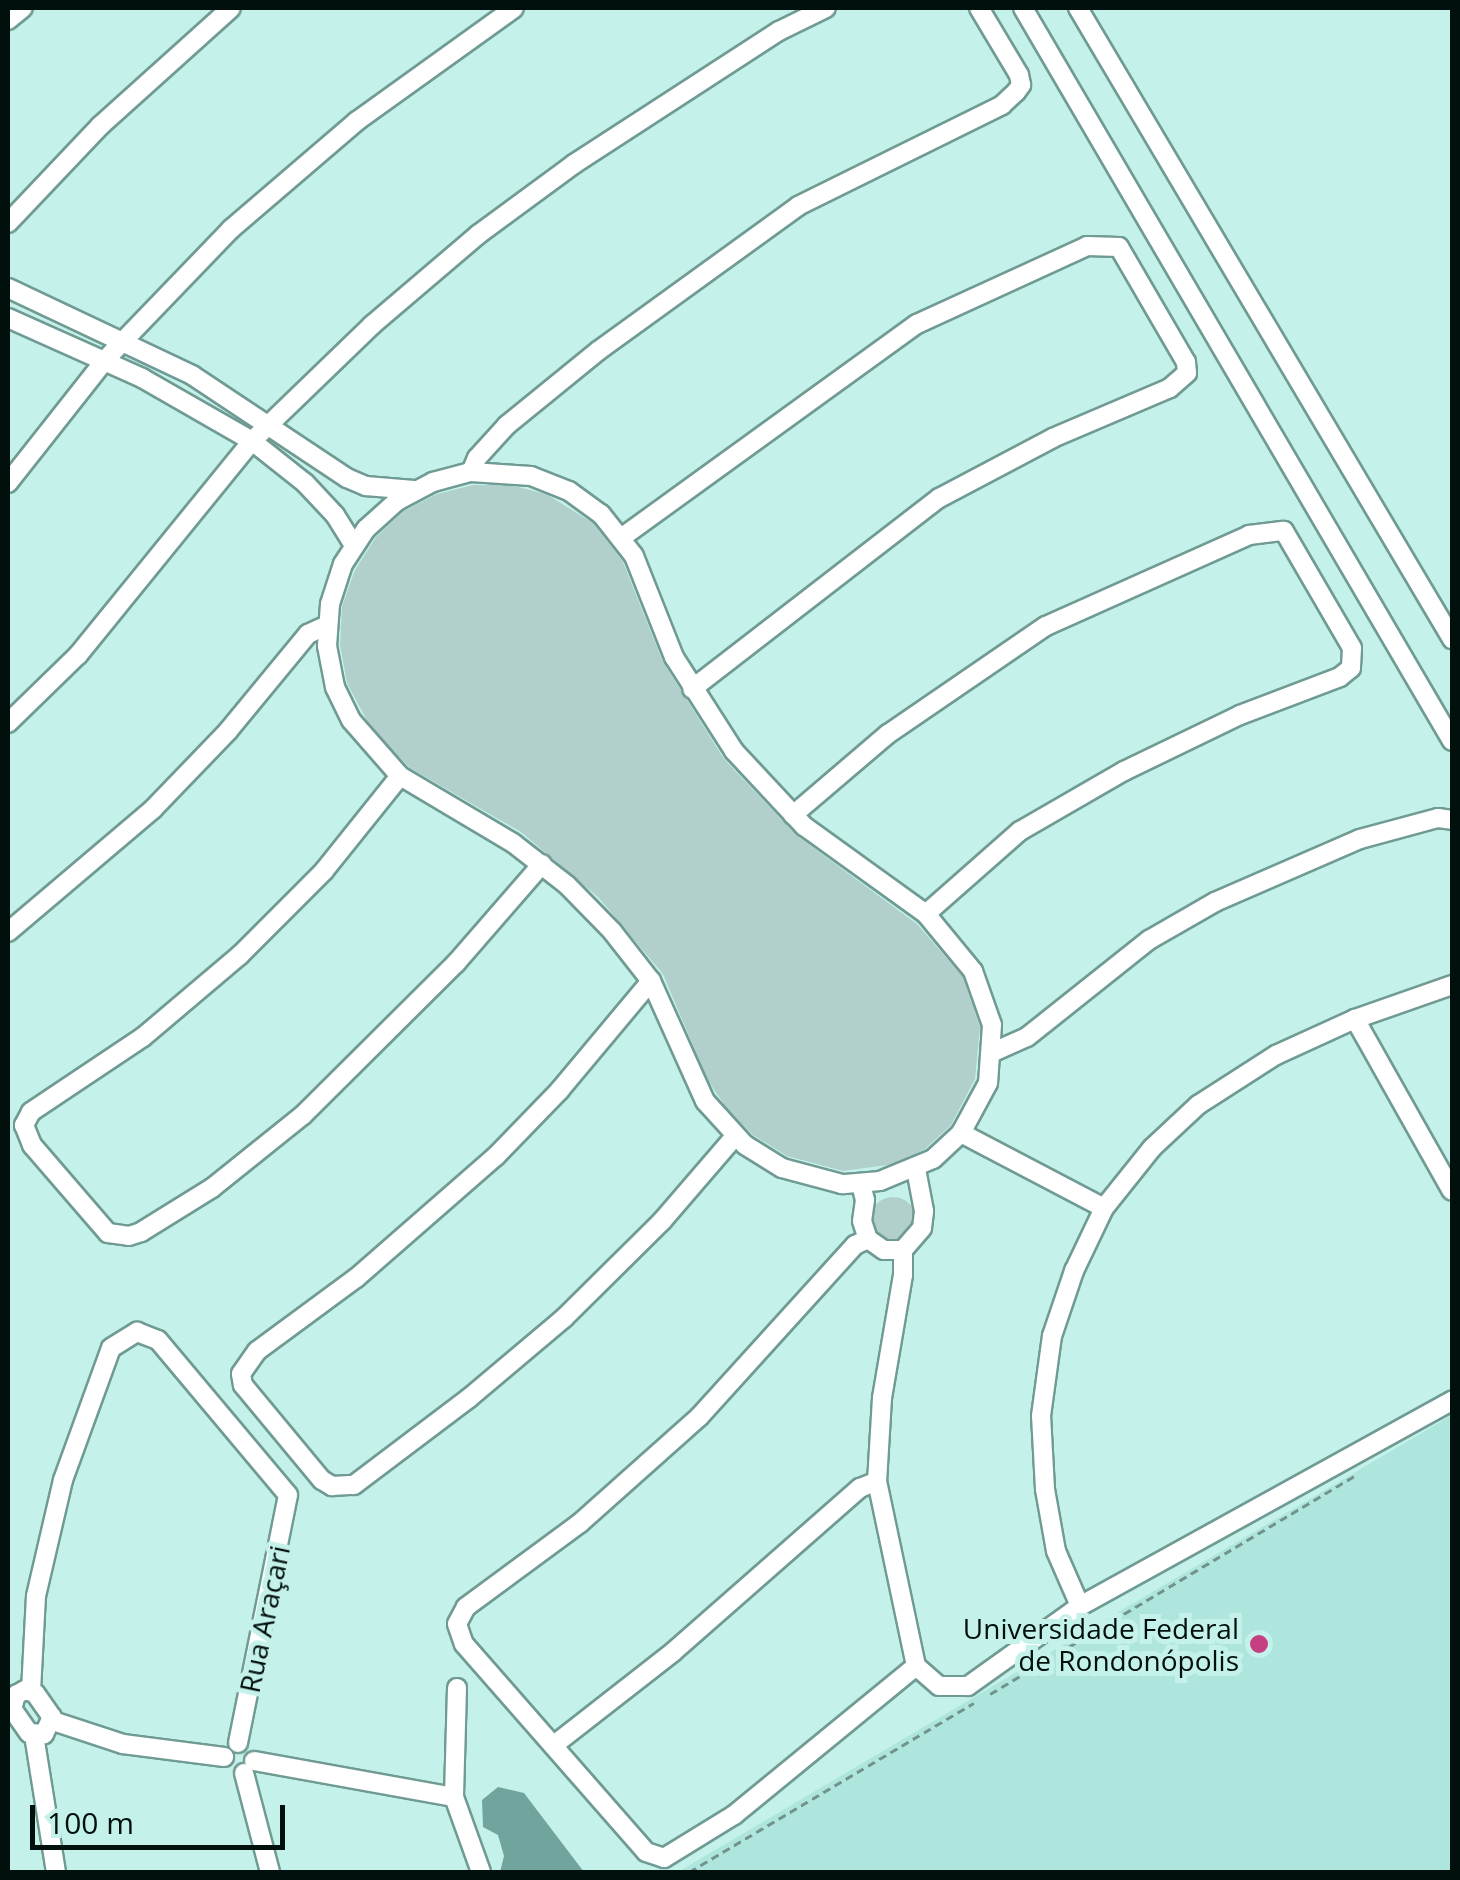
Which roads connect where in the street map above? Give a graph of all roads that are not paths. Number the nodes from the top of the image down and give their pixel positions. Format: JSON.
{"nodes":[{"id":1,"x":22,"y":8,"type":"edge"},
{"id":2,"x":231,"y":8,"type":"edge"},
{"id":3,"x":514,"y":8,"type":"edge"},
{"id":4,"x":826,"y":8,"type":"edge"},
{"id":5,"x":980,"y":8,"type":"edge"},
{"id":6,"x":1022,"y":8,"type":"edge"},
{"id":7,"x":1078,"y":8,"type":"edge"},
{"id":8,"x":8,"y":20,"type":"edge"},
{"id":9,"x":8,"y":223,"type":"edge"},
{"id":10,"x":8,"y":288,"type":"edge"},
{"id":11,"x":8,"y":318,"type":"edge"},
{"id":12,"x":126,"y":341,"type":"junction"},
{"id":13,"x":105,"y":360,"type":"junction"},
{"id":14,"x":272,"y":424,"type":"junction"},
{"id":15,"x":252,"y":441,"type":"junction"},
{"id":16,"x":472,"y":472,"type":"junction"},
{"id":17,"x":8,"y":483,"type":"edge"},
{"id":18,"x":414,"y":490,"type":"junction"},
{"id":19,"x":622,"y":538,"type":"junction"},
{"id":20,"x":354,"y":546,"type":"junction"},
{"id":21,"x":327,"y":624,"type":"junction"},
{"id":22,"x":1452,"y":640,"type":"edge"},
{"id":23,"x":692,"y":690,"type":"junction"},
{"id":24,"x":8,"y":723,"type":"edge"},
{"id":25,"x":1452,"y":741,"type":"edge"},
{"id":26,"x":400,"y":776,"type":"junction"},
{"id":27,"x":793,"y":815,"type":"junction"},
{"id":28,"x":1452,"y":820,"type":"edge"},
{"id":29,"x":542,"y":864,"type":"junction"},
{"id":30,"x":926,"y":914,"type":"junction"},
{"id":31,"x":8,"y":932,"type":"edge"},
{"id":32,"x":652,"y":980,"type":"junction"},
{"id":33,"x":1452,"y":985,"type":"edge"},
{"id":34,"x":1355,"y":1019,"type":"junction"},
{"id":35,"x":991,"y":1053,"type":"junction"},
{"id":36,"x":961,"y":1133,"type":"junction"},
{"id":37,"x":735,"y":1136,"type":"junction"},
{"id":38,"x":916,"y":1169,"type":"junction"},
{"id":39,"x":861,"y":1184,"type":"junction"},
{"id":40,"x":1452,"y":1191,"type":"edge"},
{"id":41,"x":1104,"y":1208,"type":"junction"},
{"id":42,"x":868,"y":1239,"type":"junction"},
{"id":43,"x":904,"y":1250,"type":"junction"},
{"id":44,"x":1452,"y":1401,"type":"edge"},
{"id":45,"x":877,"y":1481,"type":"junction"},
{"id":46,"x":1080,"y":1606,"type":"junction"},
{"id":47,"x":916,"y":1666,"type":"junction"},
{"id":48,"x":457,"y":1688,"type":"dead end"},
{"id":49,"x":31,"y":1691,"type":"junction"},
{"id":50,"x":10,"y":1703,"type":"edge"},
{"id":51,"x":53,"y":1722,"type":"junction"},
{"id":52,"x":34,"y":1735,"type":"junction"},
{"id":53,"x":554,"y":1745,"type":"junction"},
{"id":54,"x":230,"y":1750,"type":"junction"},
{"id":55,"x":249,"y":1767,"type":"junction"},
{"id":56,"x":454,"y":1797,"type":"junction"},
{"id":57,"x":56,"y":1872,"type":"edge"},
{"id":58,"x":270,"y":1872,"type":"edge"},
{"id":59,"x":481,"y":1872,"type":"edge"}],
"edges":[{"from":1,"to":8,"type":"street"},
{"from":2,"to":9,"type":"street"},
{"from":3,"to":12,"type":"street"},
{"from":4,"to":14,"type":"street"},
{"from":5,"to":16,"type":"street"},
{"from":6,"to":25,"type":"street"},
{"from":7,"to":22,"type":"street"},
{"from":10,"to":12,"type":"street"},
{"from":11,"to":13,"type":"street"},
{"from":12,"to":13,"type":"street"},
{"from":12,"to":14,"type":"street"},
{"from":13,"to":15,"type":"street"},
{"from":13,"to":17,"type":"street"},
{"from":14,"to":15,"type":"street"},
{"from":14,"to":18,"type":"street"},
{"from":15,"to":20,"type":"street"},
{"from":15,"to":24,"type":"street"},
{"from":16,"to":18,"type":"street"},
{"from":16,"to":19,"type":"street"},
{"from":18,"to":20,"type":"street"},
{"from":19,"to":23,"type":"street"},
{"from":19,"to":23,"type":"street"},
{"from":20,"to":21,"type":"street"},
{"from":21,"to":26,"type":"street"},
{"from":21,"to":31,"type":"street"},
{"from":23,"to":27,"type":"street"},
{"from":26,"to":29,"type":"street"},
{"from":26,"to":29,"type":"street"},
{"from":27,"to":30,"type":"street"},
{"from":27,"to":30,"type":"street"},
{"from":28,"to":35,"type":"street"},
{"from":29,"to":32,"type":"street"},
{"from":30,"to":35,"type":"street"},
{"from":32,"to":37,"type":"street"},
{"from":32,"to":37,"type":"street"},
{"from":33,"to":34,"type":"street"},
{"from":34,"to":40,"type":"street"},
{"from":34,"to":41,"type":"street"},
{"from":35,"to":36,"type":"street"},
{"from":36,"to":38,"type":"street"},
{"from":36,"to":41,"type":"street"},
{"from":37,"to":39,"type":"street"},
{"from":38,"to":39,"type":"street"},
{"from":38,"to":43,"type":"street"},
{"from":39,"to":42,"type":"street"},
{"from":41,"to":46,"type":"street"},
{"from":42,"to":43,"type":"street"},
{"from":42,"to":53,"type":"street"},
{"from":43,"to":45,"type":"street"},
{"from":44,"to":46,"type":"street"},
{"from":45,"to":47,"type":"street"},
{"from":45,"to":53,"type":"street"},
{"from":46,"to":47,"type":"street"},
{"from":47,"to":53,"type":"street"},
{"from":48,"to":56,"type":"street"},
{"from":49,"to":50,"type":"street"},
{"from":49,"to":51,"type":"street"},
{"from":49,"to":54,"type":"street","name":"Rua Araçari"},
{"from":50,"to":52,"type":"street"},
{"from":51,"to":52,"type":"street"},
{"from":51,"to":54,"type":"street"},
{"from":52,"to":57,"type":"street"},
{"from":54,"to":55,"type":"street"},
{"from":54,"to":55,"type":"street"},
{"from":55,"to":56,"type":"street"},
{"from":55,"to":58,"type":"street"},
{"from":56,"to":59,"type":"street"}]}
